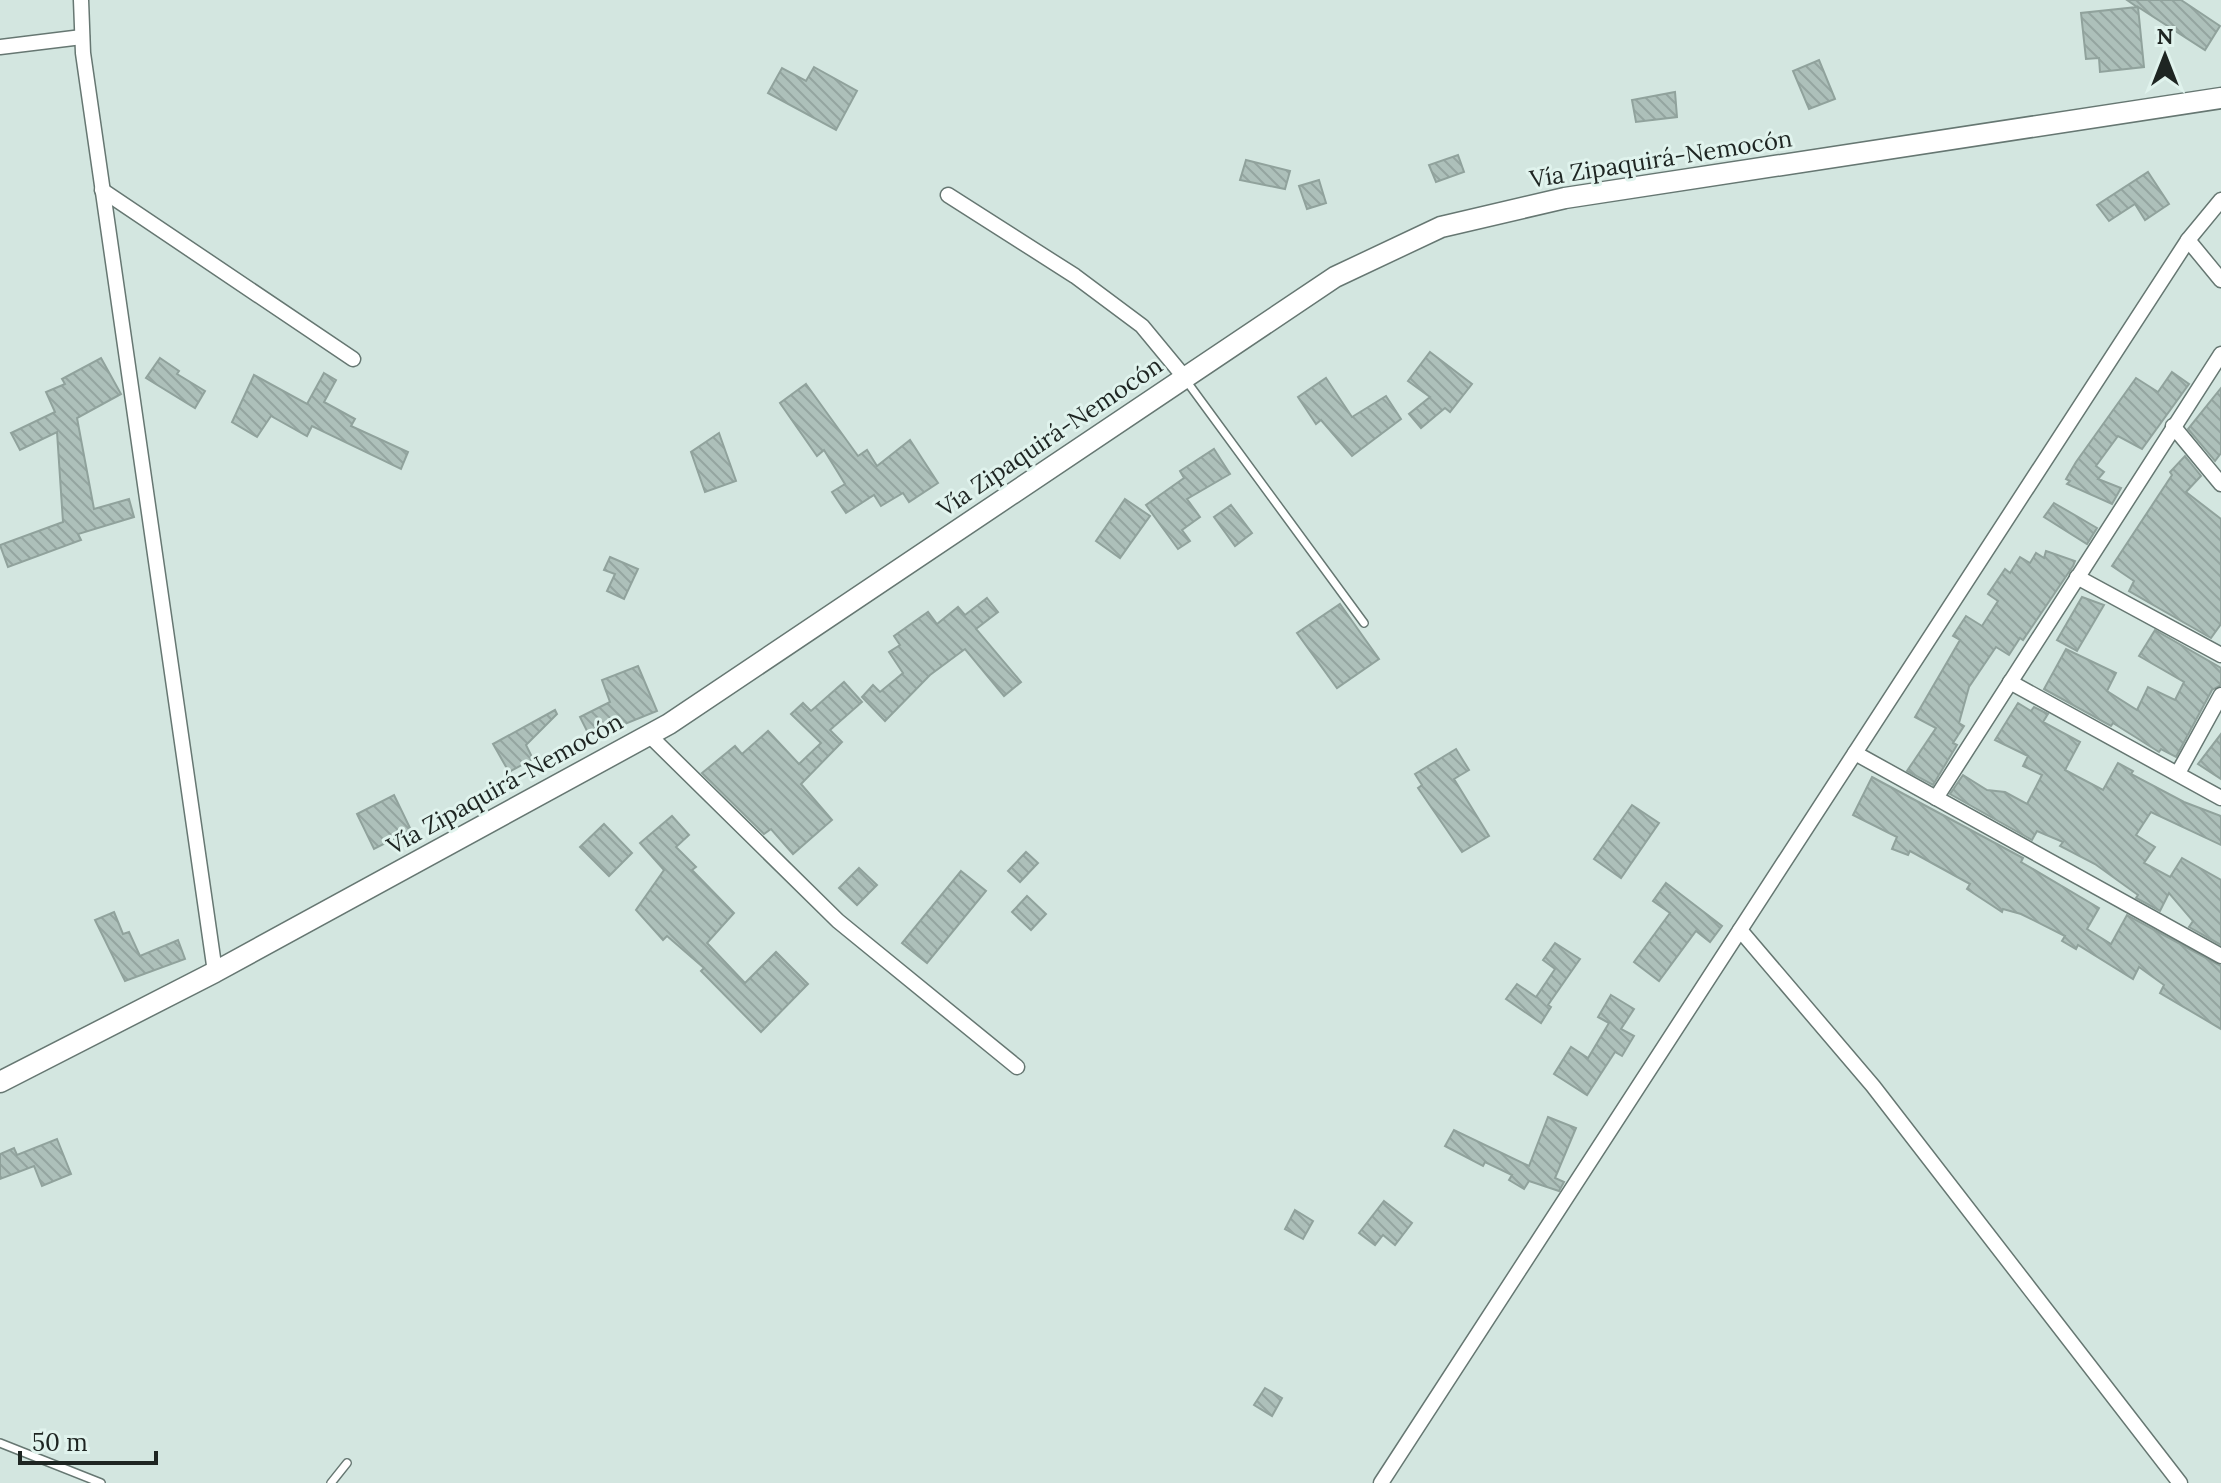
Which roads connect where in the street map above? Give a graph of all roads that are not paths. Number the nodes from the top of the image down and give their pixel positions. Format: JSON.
{"nodes":[{"id":1,"x":81,"y":0,"type":"edge"},
{"id":2,"x":82,"y":37,"type":"junction"},
{"id":3,"x":0,"y":47,"type":"edge"},
{"id":4,"x":2221,"y":98,"type":"edge"},
{"id":5,"x":102,"y":190,"type":"junction"},
{"id":6,"x":948,"y":195,"type":"dead end"},
{"id":7,"x":2221,"y":200,"type":"edge"},
{"id":8,"x":2188,"y":240,"type":"junction"},
{"id":9,"x":2221,"y":280,"type":"edge"},
{"id":10,"x":2221,"y":354,"type":"edge"},
{"id":11,"x":353,"y":359,"type":"dead end"},
{"id":12,"x":1185,"y":378,"type":"junction"},
{"id":13,"x":2173,"y":426,"type":"junction"},
{"id":14,"x":2221,"y":484,"type":"edge"},
{"id":15,"x":2077,"y":577,"type":"junction"},
{"id":16,"x":1364,"y":623,"type":"dead end"},
{"id":17,"x":2221,"y":655,"type":"edge"},
{"id":18,"x":2010,"y":682,"type":"junction"},
{"id":19,"x":2221,"y":695,"type":"edge"},
{"id":20,"x":649,"y":735,"type":"junction"},
{"id":21,"x":1855,"y":753,"type":"junction"},
{"id":22,"x":2178,"y":773,"type":"junction"},
{"id":23,"x":1936,"y":798,"type":"junction"},
{"id":24,"x":2221,"y":798,"type":"edge"},
{"id":25,"x":1740,"y":930,"type":"junction"},
{"id":26,"x":2221,"y":956,"type":"edge"},
{"id":27,"x":215,"y":972,"type":"junction"},
{"id":28,"x":1017,"y":1067,"type":"dead end"},
{"id":29,"x":0,"y":1082,"type":"edge"},
{"id":30,"x":0,"y":1443,"type":"edge"},
{"id":31,"x":347,"y":1463,"type":"dead end"},
{"id":32,"x":101,"y":1483,"type":"edge"},
{"id":33,"x":331,"y":1483,"type":"edge"},
{"id":34,"x":1381,"y":1483,"type":"edge"},
{"id":35,"x":2180,"y":1483,"type":"edge"}],
"edges":[{"from":1,"to":2,"type":"street"},
{"from":2,"to":3,"type":"street"},
{"from":2,"to":5,"type":"street"},
{"from":4,"to":12,"type":"main road","name":"Vía Zipaquirá-Nemocón"},
{"from":5,"to":11,"type":"street"},
{"from":5,"to":27,"type":"street"},
{"from":6,"to":12,"type":"street"},
{"from":7,"to":8,"type":"street"},
{"from":8,"to":9,"type":"street"},
{"from":8,"to":21,"type":"street"},
{"from":10,"to":13,"type":"street"},
{"from":12,"to":16,"type":"lane"},
{"from":12,"to":20,"type":"main road","name":"Vía Zipaquirá-Nemocón"},
{"from":13,"to":14,"type":"street"},
{"from":13,"to":15,"type":"street"},
{"from":15,"to":17,"type":"street"},
{"from":15,"to":18,"type":"street"},
{"from":18,"to":22,"type":"street"},
{"from":18,"to":23,"type":"street"},
{"from":19,"to":22,"type":"street"},
{"from":20,"to":27,"type":"main road","name":"Vía Zipaquirá-Nemocón"},
{"from":20,"to":28,"type":"street"},
{"from":21,"to":23,"type":"street"},
{"from":21,"to":25,"type":"street"},
{"from":22,"to":24,"type":"street"},
{"from":23,"to":26,"type":"street"},
{"from":25,"to":34,"type":"street"},
{"from":25,"to":35,"type":"street"},
{"from":27,"to":29,"type":"main road","name":"Vía Zipaquirá-Nemocón"},
{"from":30,"to":32,"type":"lane"},
{"from":31,"to":33,"type":"lane"}]}
